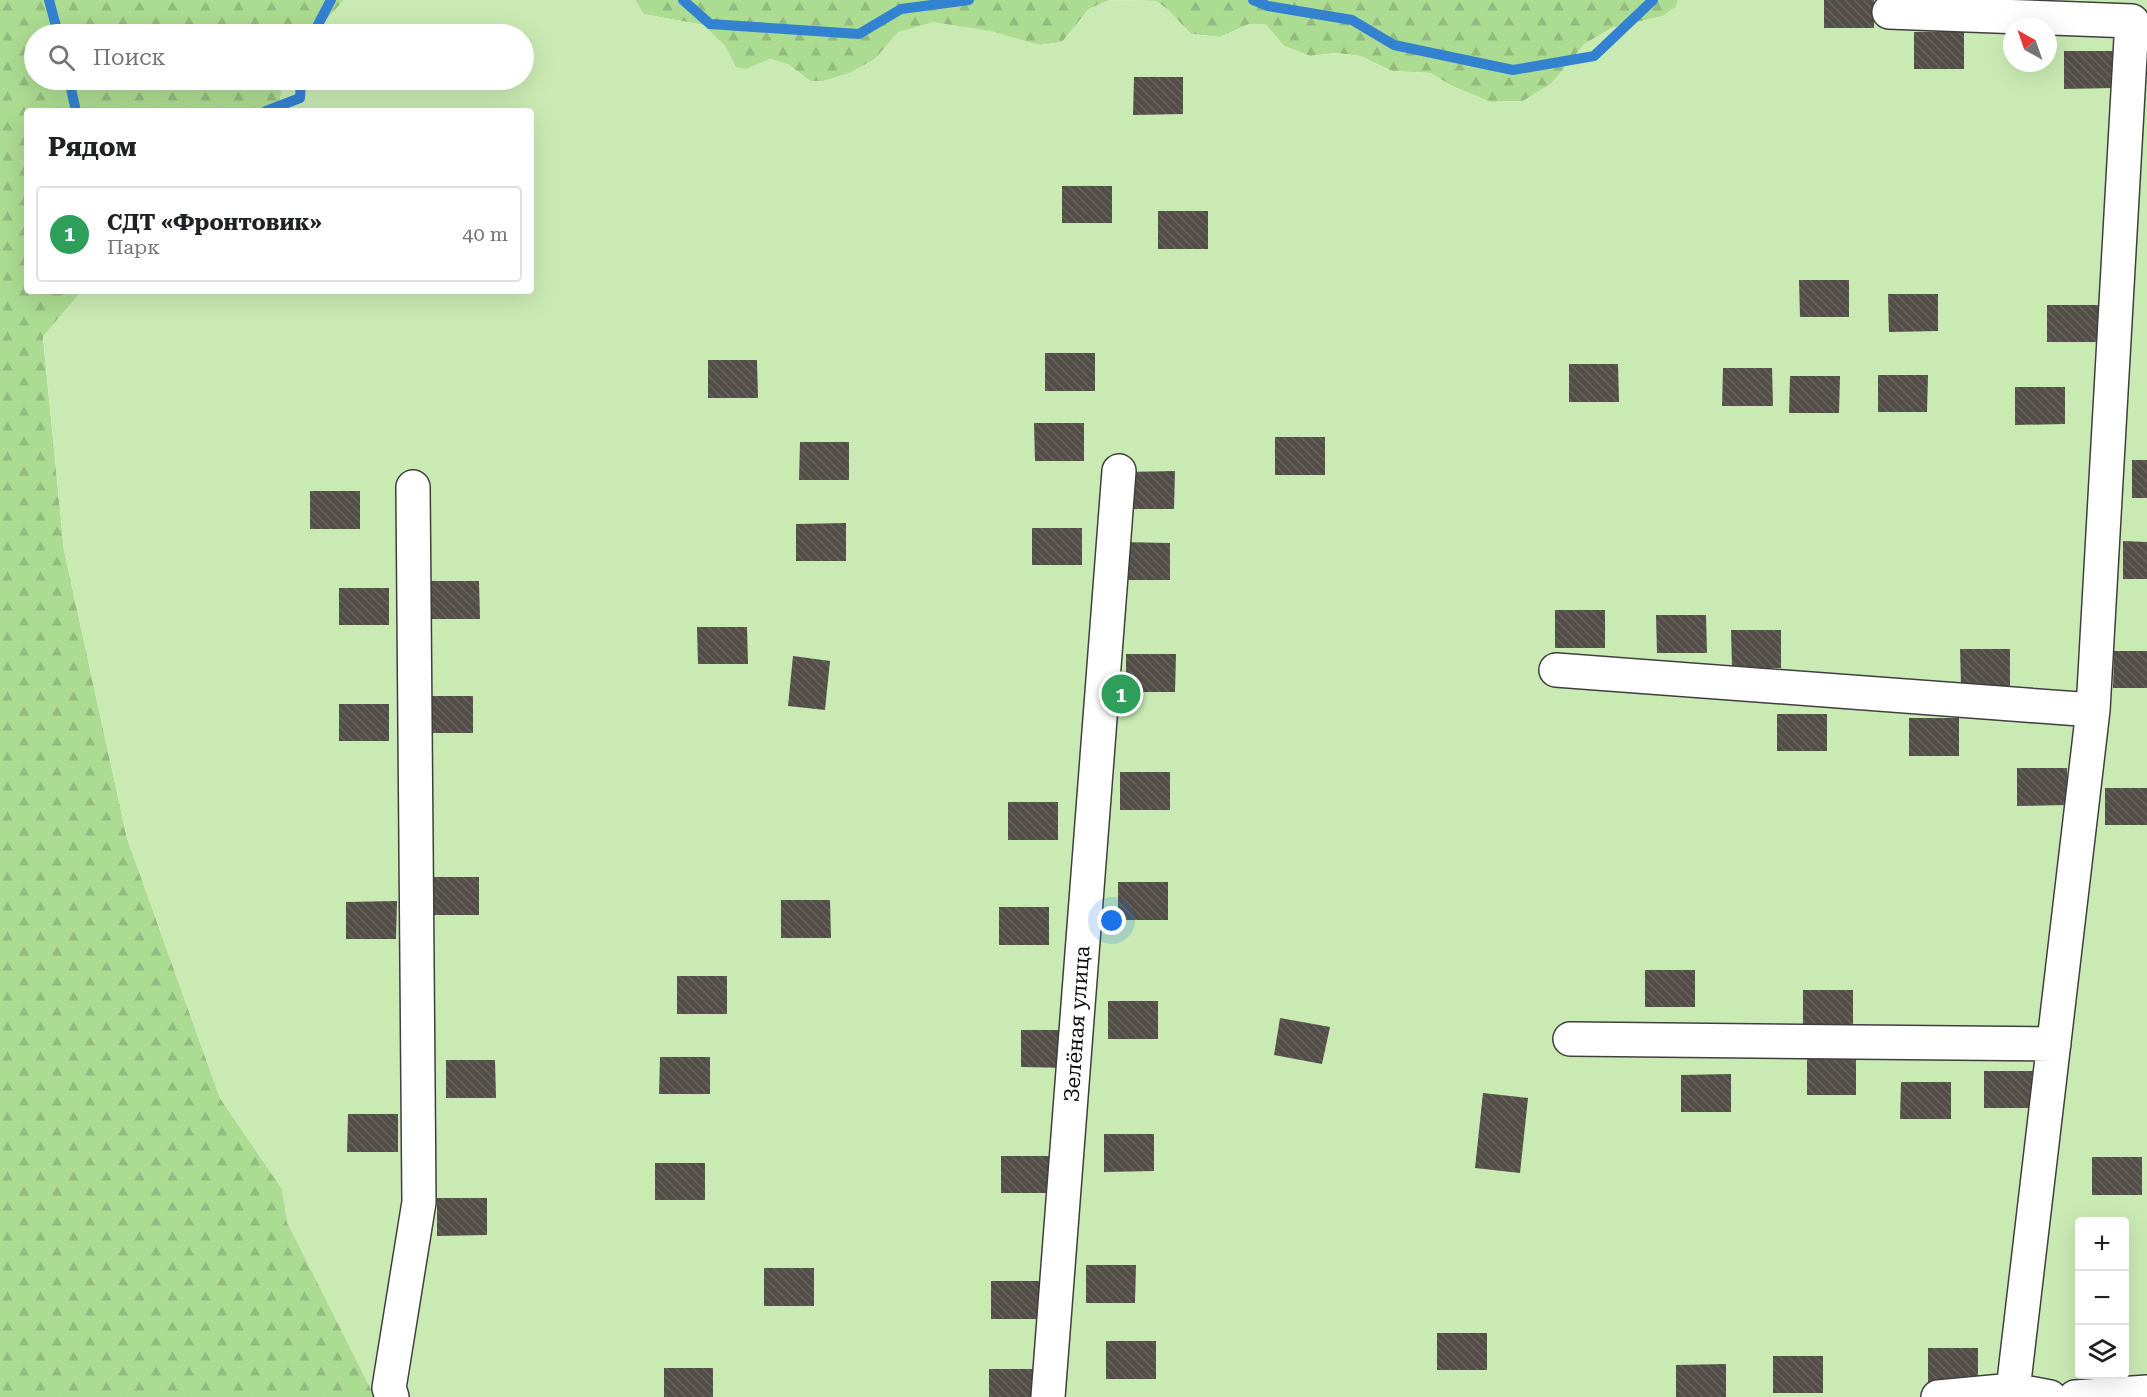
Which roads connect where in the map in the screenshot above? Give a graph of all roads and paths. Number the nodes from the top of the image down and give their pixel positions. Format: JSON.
{"nodes":[{"id":1,"x":1889,"y":12,"type":"dead end"},
{"id":2,"x":1119,"y":471,"type":"dead end"},
{"id":3,"x":413,"y":488,"type":"dead end"},
{"id":4,"x":1556,"y":670,"type":"dead end"},
{"id":5,"x":2093,"y":710,"type":"junction"},
{"id":6,"x":1570,"y":1039,"type":"dead end"},
{"id":7,"x":2054,"y":1044,"type":"junction"},
{"id":8,"x":2013,"y":1390,"type":"junction"},
{"id":9,"x":2147,"y":1392,"type":"edge"},
{"id":10,"x":392,"y":1397,"type":"edge"},
{"id":11,"x":1048,"y":1397,"type":"edge"},
{"id":12,"x":1938,"y":1397,"type":"edge"},
{"id":13,"x":2050,"y":1397,"type":"edge"},
{"id":14,"x":2075,"y":1397,"type":"edge"}],
"edges":[{"from":1,"to":5,"type":"lane"},
{"from":2,"to":11,"type":"lane","name":"Зелёная улица"},
{"from":3,"to":10,"type":"lane"},
{"from":4,"to":5,"type":"lane"},
{"from":5,"to":7,"type":"lane"},
{"from":6,"to":7,"type":"lane"},
{"from":7,"to":8,"type":"lane"},
{"from":8,"to":12,"type":"lane"},
{"from":8,"to":13,"type":"lane"},
{"from":9,"to":14,"type":"lane"}]}
